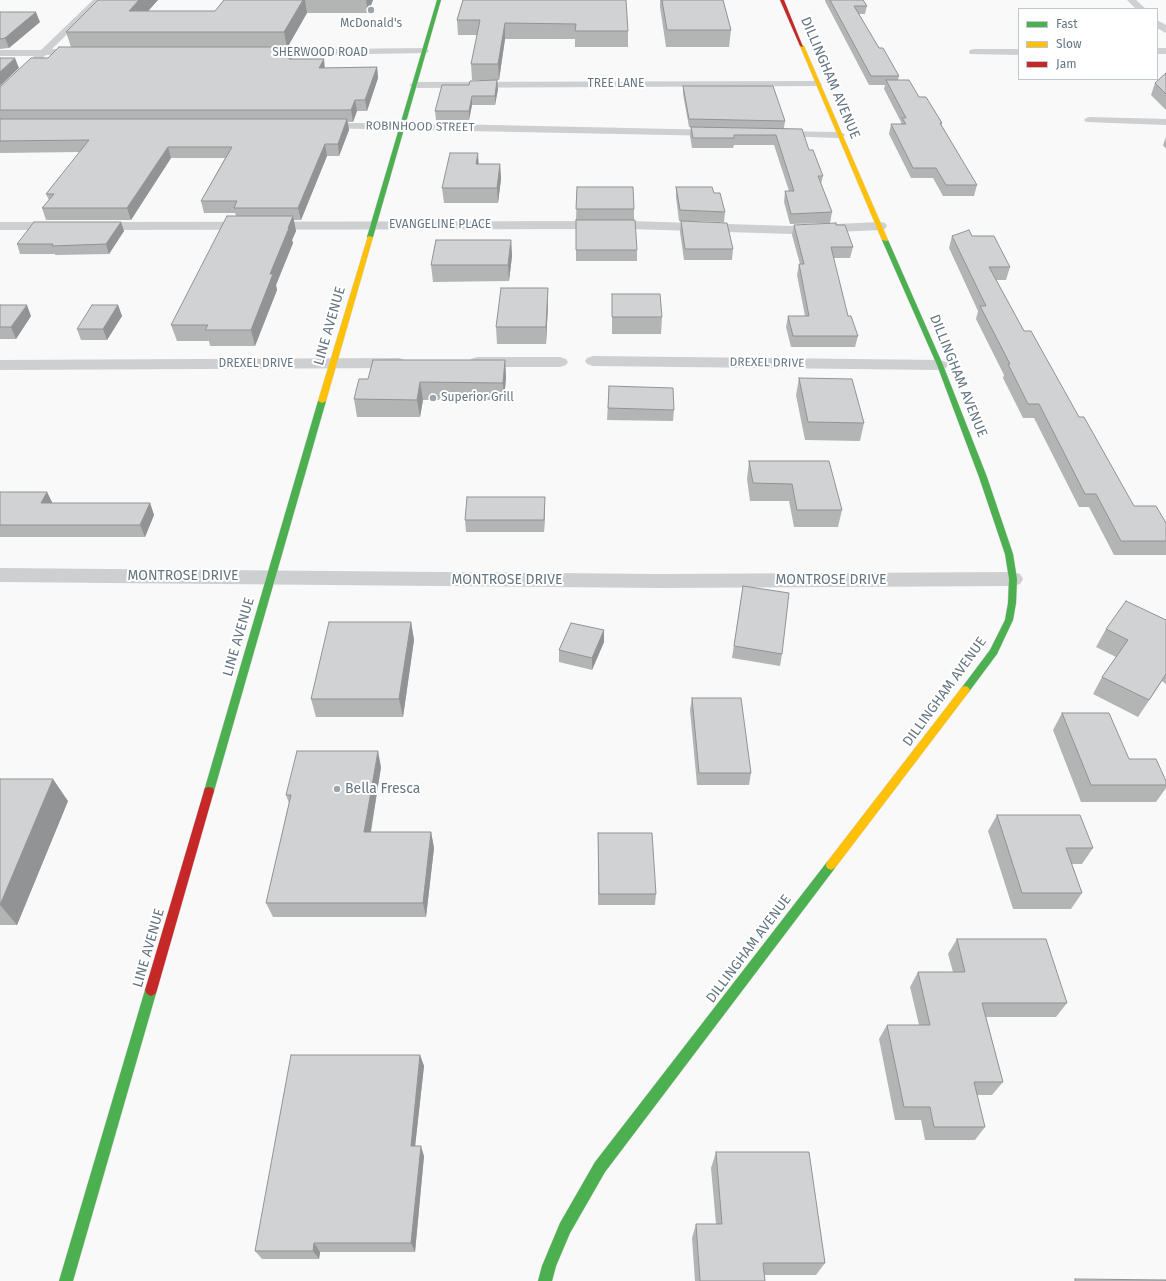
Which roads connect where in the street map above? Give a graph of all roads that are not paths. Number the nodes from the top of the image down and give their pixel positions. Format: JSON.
{"nodes":[{"id":1,"x":98,"y":0,"type":"edge"},
{"id":2,"x":438,"y":0,"type":"edge"},
{"id":3,"x":782,"y":0,"type":"edge"},
{"id":4,"x":1131,"y":0,"type":"edge"},
{"id":5,"x":1140,"y":8,"type":"edge"},
{"id":6,"x":1158,"y":24,"type":"edge"},
{"id":7,"x":1166,"y":30,"type":"edge"},
{"id":8,"x":424,"y":51,"type":"junction"},
{"id":9,"x":44,"y":52,"type":"junction"},
{"id":10,"x":91,"y":52,"type":"edge"},
{"id":11,"x":974,"y":52,"type":"dead end"},
{"id":12,"x":1018,"y":52,"type":"edge"},
{"id":13,"x":0,"y":53,"type":"edge"},
{"id":14,"x":242,"y":53,"type":"edge"},
{"id":15,"x":817,"y":84,"type":"junction"},
{"id":16,"x":414,"y":85,"type":"junction"},
{"id":17,"x":0,"y":94,"type":"edge"},
{"id":18,"x":1090,"y":120,"type":"dead end"},
{"id":19,"x":1166,"y":122,"type":"edge"},
{"id":20,"x":305,"y":126,"type":"edge"},
{"id":21,"x":402,"y":126,"type":"junction"},
{"id":22,"x":728,"y":133,"type":"edge"},
{"id":23,"x":768,"y":134,"type":"edge"},
{"id":24,"x":839,"y":135,"type":"junction"},
{"id":25,"x":373,"y":225,"type":"junction"},
{"id":26,"x":0,"y":226,"type":"edge"},
{"id":27,"x":70,"y":226,"type":"edge"},
{"id":28,"x":86,"y":226,"type":"edge"},
{"id":29,"x":880,"y":226,"type":"junction"},
{"id":30,"x":465,"y":362,"type":"edge"},
{"id":31,"x":560,"y":362,"type":"dead end"},
{"id":32,"x":593,"y":362,"type":"dead end"},
{"id":33,"x":411,"y":363,"type":"edge"},
{"id":34,"x":334,"y":364,"type":"junction"},
{"id":35,"x":0,"y":365,"type":"edge"},
{"id":36,"x":940,"y":365,"type":"junction"},
{"id":37,"x":0,"y":575,"type":"edge"},
{"id":38,"x":271,"y":577,"type":"junction"},
{"id":39,"x":1013,"y":579,"type":"junction"},
{"id":40,"x":66,"y":1281,"type":"edge"},
{"id":41,"x":545,"y":1281,"type":"edge"}],
"edges":[{"from":1,"to":9,"type":"street"},
{"from":2,"to":8,"type":"street","name":"LINE AVENUE"},
{"from":3,"to":15,"type":"street","name":"DILLINGHAM AVENUE"},
{"from":4,"to":5,"type":"street"},
{"from":6,"to":7,"type":"street"},
{"from":8,"to":14,"type":"street","name":"SHERWOOD ROAD"},
{"from":8,"to":16,"type":"street","name":"LINE AVENUE"},
{"from":9,"to":10,"type":"street"},
{"from":9,"to":13,"type":"street"},
{"from":9,"to":17,"type":"street"},
{"from":11,"to":12,"type":"street"},
{"from":15,"to":16,"type":"street","name":"TREE LANE"},
{"from":15,"to":24,"type":"street","name":"DILLINGHAM AVENUE"},
{"from":16,"to":21,"type":"street","name":"LINE AVENUE"},
{"from":18,"to":19,"type":"street"},
{"from":20,"to":21,"type":"street","name":"ROBINHOOD STREET"},
{"from":21,"to":22,"type":"street","name":"ROBINHOOD STREET"},
{"from":21,"to":25,"type":"street","name":"LINE AVENUE"},
{"from":23,"to":24,"type":"street"},
{"from":24,"to":29,"type":"street","name":"DILLINGHAM AVENUE"},
{"from":25,"to":28,"type":"street","name":"EVANGELINE PLACE"},
{"from":25,"to":29,"type":"street","name":"EVANGELINE PLACE"},
{"from":25,"to":34,"type":"street","name":"LINE AVENUE"},
{"from":26,"to":27,"type":"street"},
{"from":29,"to":36,"type":"street","name":"DILLINGHAM AVENUE"},
{"from":30,"to":31,"type":"street"},
{"from":32,"to":36,"type":"street","name":"DREXEL DRIVE"},
{"from":33,"to":34,"type":"street","name":"DREXEL DRIVE"},
{"from":34,"to":35,"type":"street","name":"DREXEL DRIVE"},
{"from":34,"to":38,"type":"street","name":"LINE AVENUE"},
{"from":36,"to":39,"type":"street","name":"DILLINGHAM AVENUE"},
{"from":37,"to":38,"type":"street","name":"MONTROSE DRIVE"},
{"from":38,"to":39,"type":"street","name":"MONTROSE DRIVE"},
{"from":38,"to":40,"type":"street","name":"LINE AVENUE"},
{"from":39,"to":41,"type":"street","name":"DILLINGHAM AVENUE"}]}
